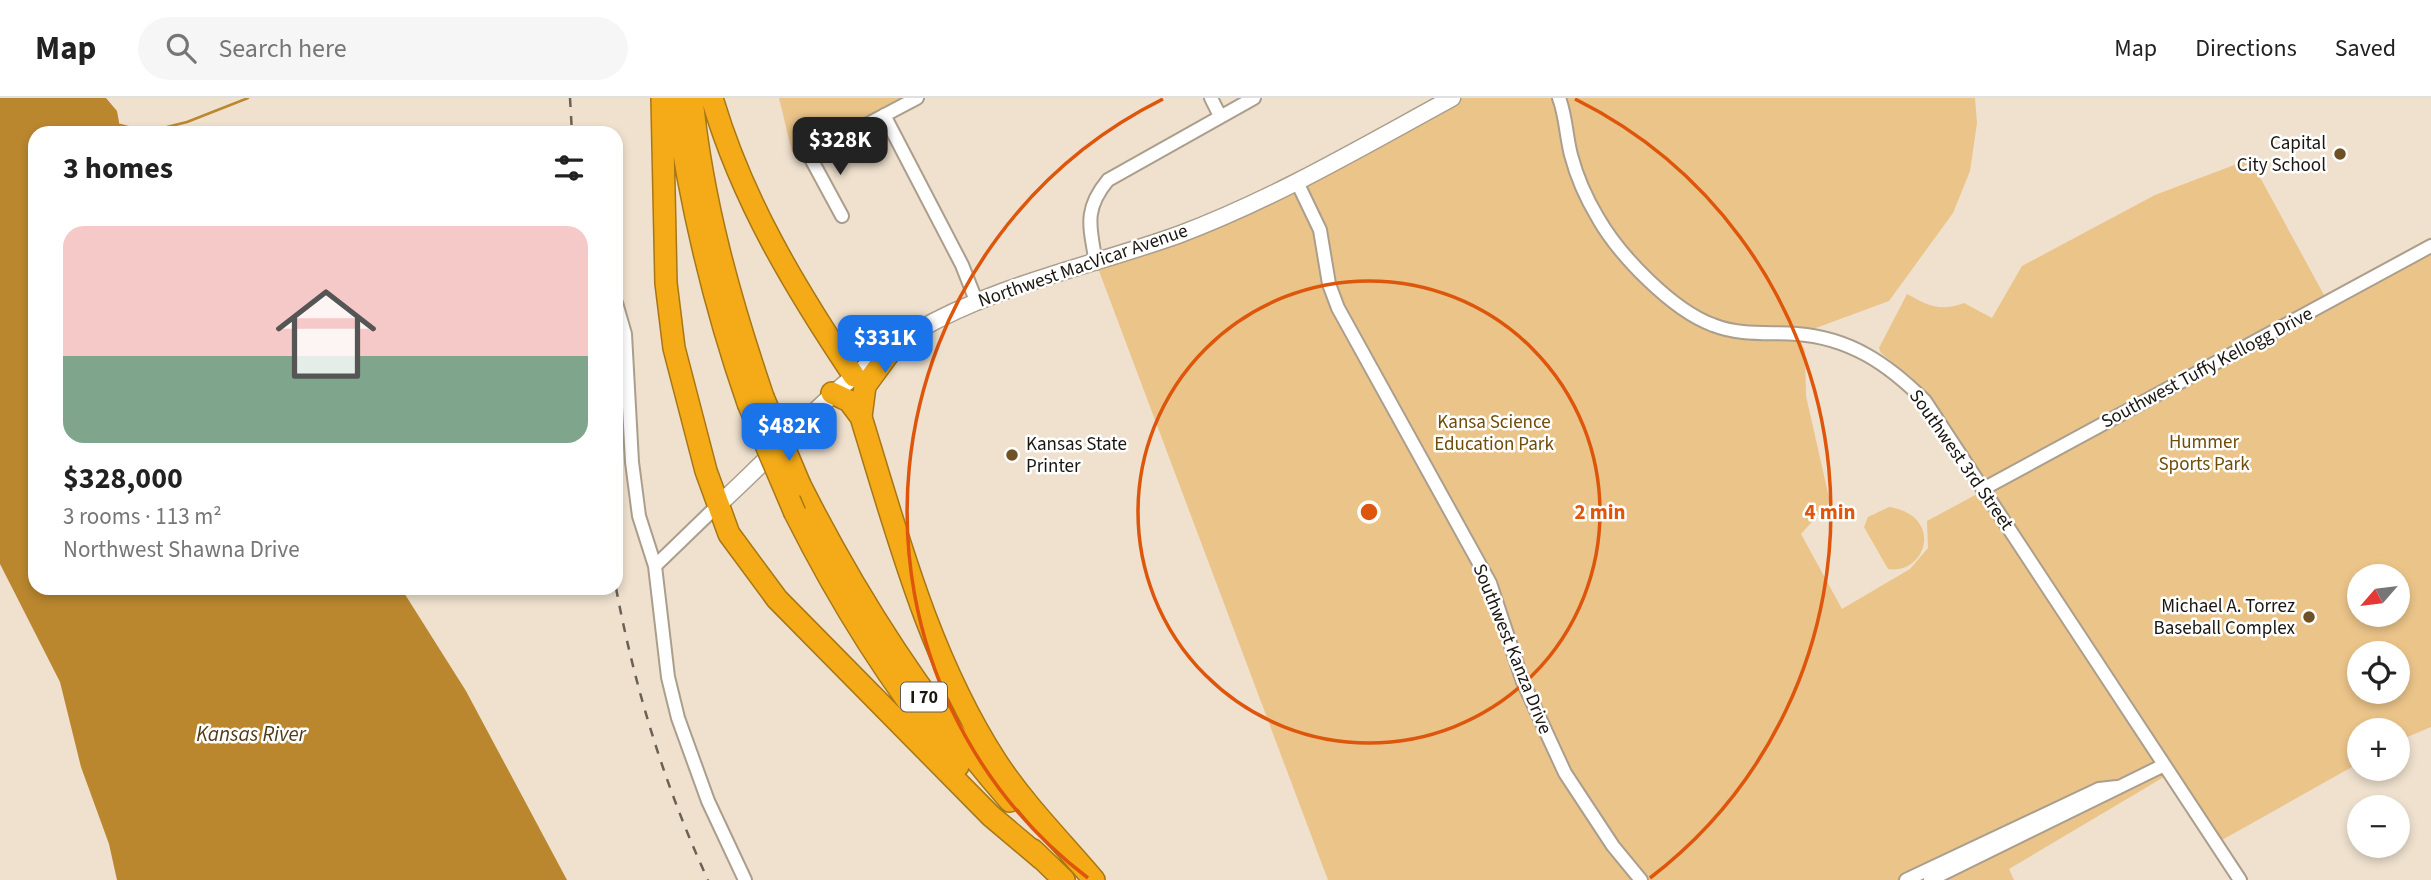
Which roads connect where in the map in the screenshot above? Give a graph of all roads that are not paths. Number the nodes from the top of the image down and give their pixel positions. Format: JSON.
{"nodes":[{"id":1,"x":662,"y":98,"type":"edge"},
{"id":2,"x":676,"y":98,"type":"edge"},
{"id":3,"x":692,"y":98,"type":"edge"},
{"id":4,"x":712,"y":98,"type":"edge"},
{"id":5,"x":917,"y":98,"type":"edge"},
{"id":6,"x":1211,"y":98,"type":"edge"},
{"id":7,"x":1254,"y":98,"type":"edge"},
{"id":8,"x":1452,"y":98,"type":"edge"},
{"id":9,"x":1559,"y":98,"type":"edge"},
{"id":10,"x":884,"y":115,"type":"junction"},
{"id":11,"x":1220,"y":116,"type":"junction"},
{"id":12,"x":1297,"y":182,"type":"junction"},
{"id":13,"x":842,"y":216,"type":"dead end"},
{"id":14,"x":2431,"y":246,"type":"edge"},
{"id":15,"x":1096,"y":263,"type":"junction"},
{"id":16,"x":977,"y":303,"type":"junction"},
{"id":17,"x":623,"y":327,"type":"edge"},
{"id":18,"x":895,"y":345,"type":"junction"},
{"id":19,"x":854,"y":376,"type":"junction"},
{"id":20,"x":832,"y":393,"type":"junction"},
{"id":21,"x":756,"y":400,"type":"junction"},
{"id":22,"x":861,"y":417,"type":"junction"},
{"id":23,"x":1983,"y":489,"type":"junction"},
{"id":24,"x":718,"y":506,"type":"junction"},
{"id":25,"x":654,"y":566,"type":"junction"},
{"id":26,"x":2164,"y":765,"type":"junction"},
{"id":27,"x":2120,"y":787,"type":"junction"},
{"id":28,"x":1042,"y":859,"type":"junction"},
{"id":29,"x":745,"y":880,"type":"edge"},
{"id":30,"x":1064,"y":880,"type":"edge"},
{"id":31,"x":1088,"y":880,"type":"edge"},
{"id":32,"x":1094,"y":880,"type":"edge"},
{"id":33,"x":1641,"y":880,"type":"edge"},
{"id":34,"x":1906,"y":880,"type":"edge"},
{"id":35,"x":1930,"y":880,"type":"edge"},
{"id":36,"x":2240,"y":880,"type":"edge"}],
"edges":[{"from":1,"to":24,"type":"highway"},
{"from":2,"to":21,"type":"highway","number":"I 70"},
{"from":3,"to":21,"type":"highway","number":"I 70"},
{"from":4,"to":19,"type":"highway"},
{"from":5,"to":10,"type":"street"},
{"from":6,"to":11,"type":"street"},
{"from":7,"to":11,"type":"street"},
{"from":8,"to":12,"type":"main road","name":"Northwest MacVicar Avenue"},
{"from":9,"to":23,"type":"street","name":"Southwest 3rd Street"},
{"from":10,"to":13,"type":"street"},
{"from":10,"to":16,"type":"street"},
{"from":11,"to":15,"type":"street"},
{"from":12,"to":15,"type":"main road","name":"Northwest MacVicar Avenue"},
{"from":12,"to":33,"type":"street","name":"Southwest Kanza Drive"},
{"from":14,"to":23,"type":"street","name":"Southwest Tuffy Kellogg Drive"},
{"from":15,"to":16,"type":"main road","name":"Northwest MacVicar Avenue"},
{"from":16,"to":18,"type":"main road","name":"Northwest MacVicar Avenue"},
{"from":17,"to":25,"type":"street"},
{"from":18,"to":19,"type":"main road","name":"Northwest MacVicar Avenue"},
{"from":18,"to":22,"type":"highway"},
{"from":19,"to":20,"type":"main road","name":"Northwest MacVicar Avenue"},
{"from":20,"to":22,"type":"highway"},
{"from":20,"to":24,"type":"main road","name":"Northwest MacVicar Avenue"},
{"from":21,"to":28,"type":"highway","number":"I 70","bridge":true},
{"from":21,"to":31,"type":"highway","number":"I 70","bridge":true},
{"from":22,"to":32,"type":"highway"},
{"from":23,"to":26,"type":"street","name":"Southwest 3rd Street"},
{"from":24,"to":25,"type":"street","name":"Northwest MacVicar Avenue"},
{"from":24,"to":28,"type":"highway"},
{"from":25,"to":29,"type":"street"},
{"from":26,"to":27,"type":"street"},
{"from":26,"to":36,"type":"street","name":"Southwest 3rd Street"},
{"from":27,"to":34,"type":"street"},
{"from":27,"to":35,"type":"street"},
{"from":28,"to":30,"type":"highway","number":"I 70"}]}
